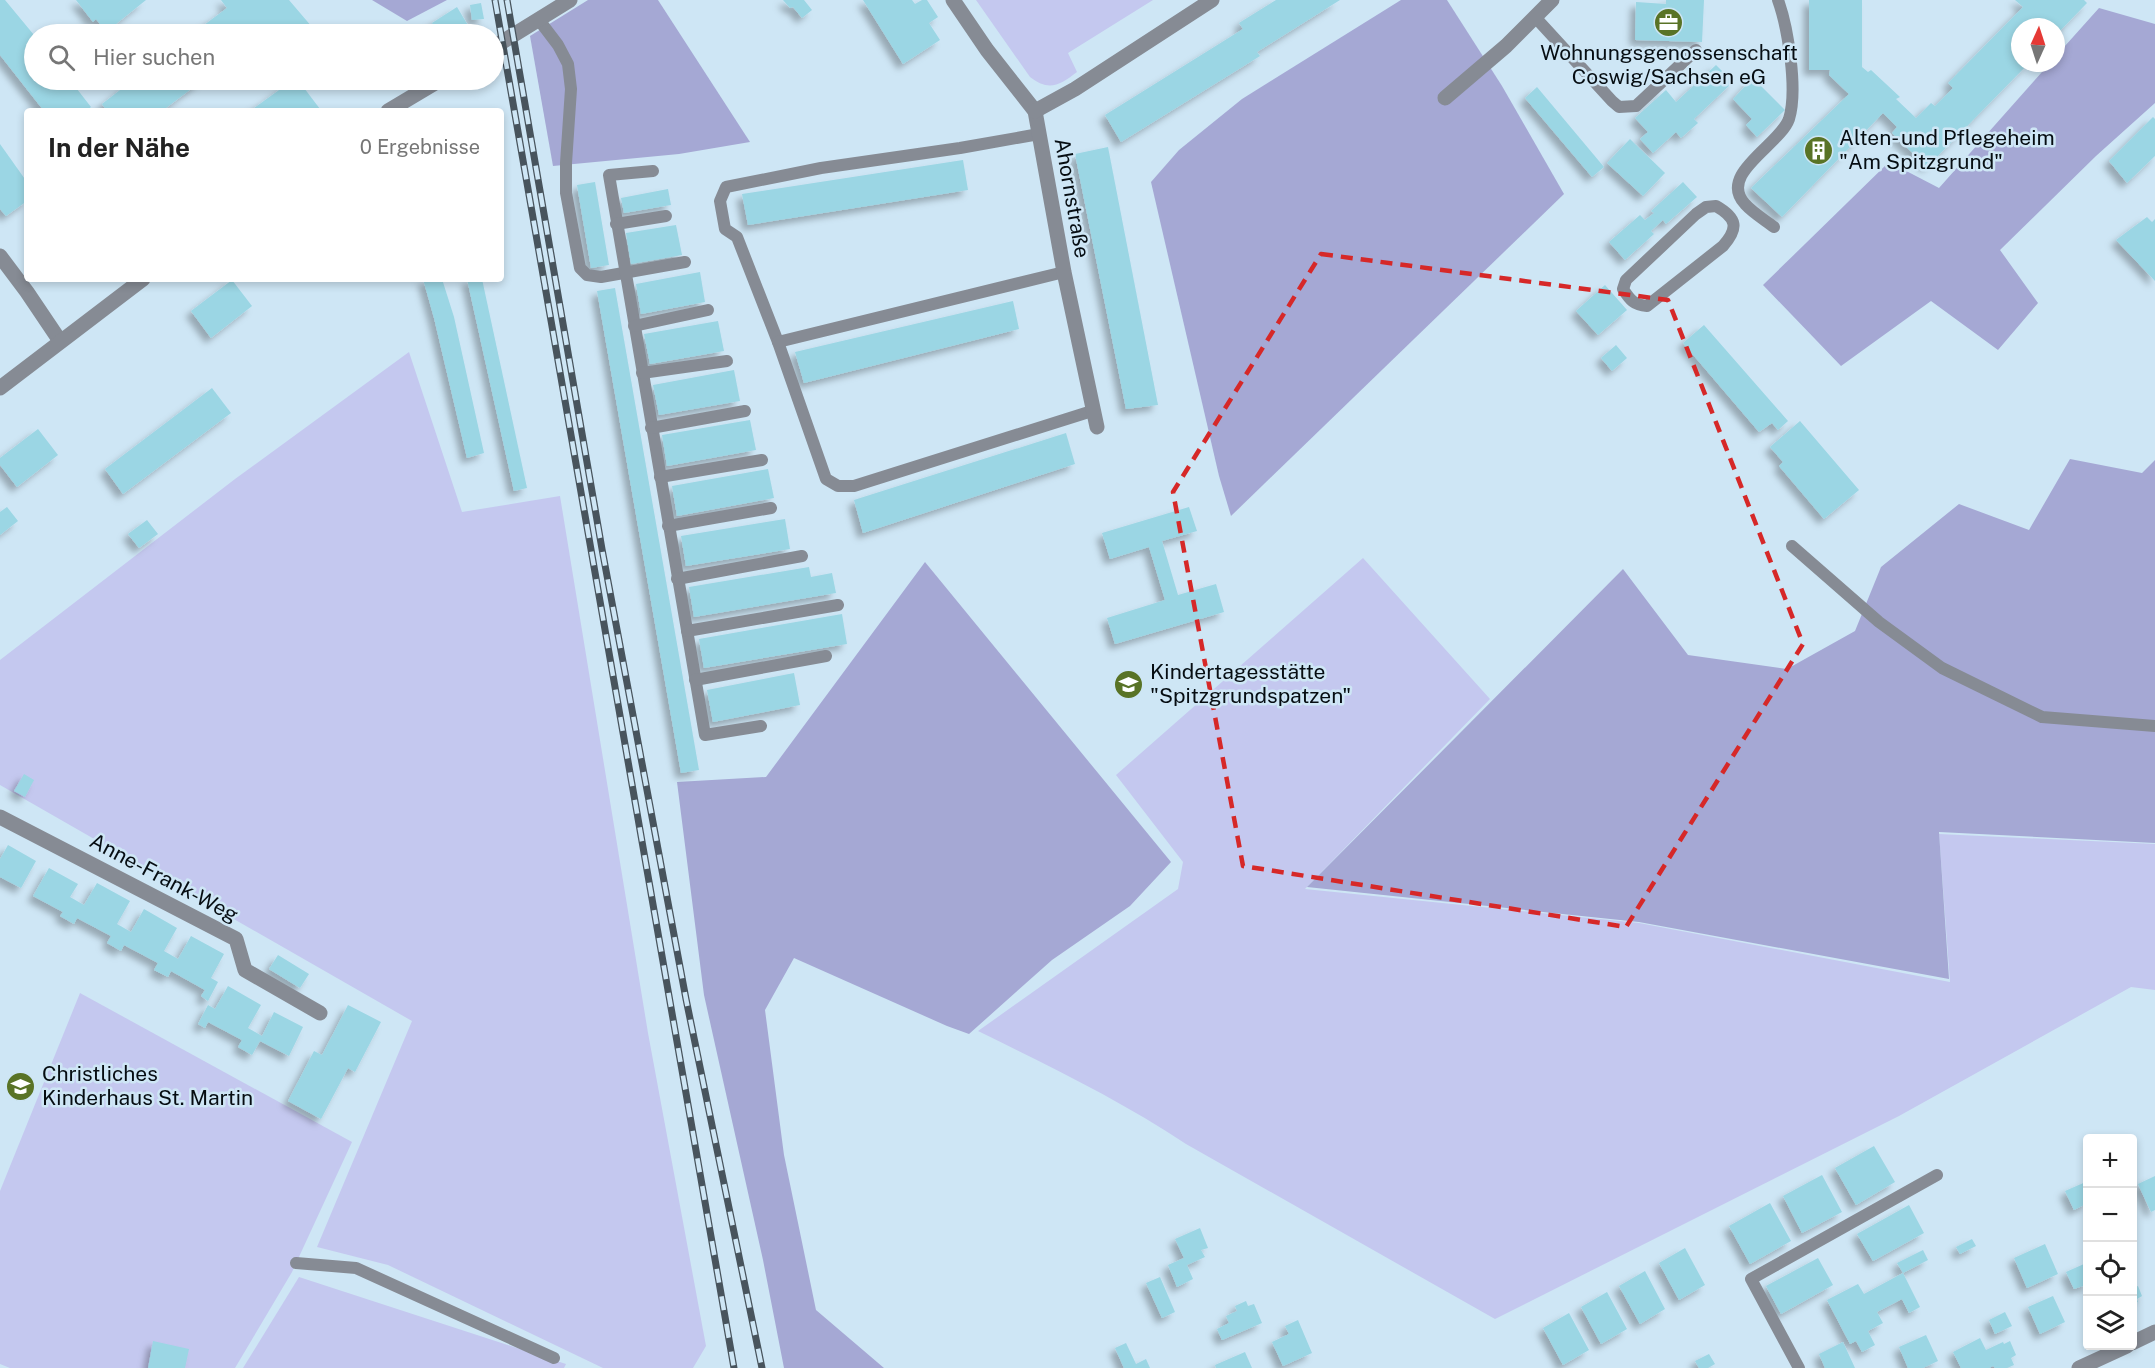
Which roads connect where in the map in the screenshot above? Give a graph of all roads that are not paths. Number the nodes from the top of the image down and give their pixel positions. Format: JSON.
{"nodes":[{"id":1,"x":570,"y":0,"type":"edge"},
{"id":2,"x":953,"y":0,"type":"edge"},
{"id":3,"x":1212,"y":0,"type":"edge"},
{"id":4,"x":1552,"y":0,"type":"edge"},
{"id":5,"x":1778,"y":0,"type":"edge"},
{"id":6,"x":1535,"y":17,"type":"junction"},
{"id":7,"x":538,"y":20,"type":"junction"},
{"id":8,"x":504,"y":41,"type":"edge"},
{"id":9,"x":1696,"y":50,"type":"dead end"},
{"id":10,"x":423,"y":90,"type":"edge"},
{"id":11,"x":1445,"y":98,"type":"dead end"},
{"id":12,"x":393,"y":108,"type":"edge"},
{"id":13,"x":1035,"y":111,"type":"junction"},
{"id":14,"x":1039,"y":134,"type":"junction"},
{"id":15,"x":653,"y":171,"type":"dead end"},
{"id":16,"x":1742,"y":198,"type":"junction"},
{"id":17,"x":1726,"y":212,"type":"junction"},
{"id":18,"x":666,"y":216,"type":"dead end"},
{"id":19,"x":616,"y":224,"type":"junction"},
{"id":20,"x":1774,"y":227,"type":"dead end"},
{"id":21,"x":0,"y":256,"type":"edge"},
{"id":22,"x":686,"y":262,"type":"dead end"},
{"id":23,"x":1064,"y":272,"type":"junction"},
{"id":24,"x":624,"y":274,"type":"junction"},
{"id":25,"x":138,"y":282,"type":"edge"},
{"id":26,"x":708,"y":310,"type":"dead end"},
{"id":27,"x":634,"y":326,"type":"junction"},
{"id":28,"x":60,"y":340,"type":"junction"},
{"id":29,"x":778,"y":342,"type":"junction"},
{"id":30,"x":727,"y":361,"type":"dead end"},
{"id":31,"x":642,"y":374,"type":"junction"},
{"id":32,"x":0,"y":388,"type":"edge"},
{"id":33,"x":746,"y":411,"type":"dead end"},
{"id":34,"x":1092,"y":411,"type":"junction"},
{"id":35,"x":1096,"y":427,"type":"dead end"},
{"id":36,"x":651,"y":428,"type":"junction"},
{"id":37,"x":762,"y":460,"type":"dead end"},
{"id":38,"x":660,"y":477,"type":"junction"},
{"id":39,"x":771,"y":508,"type":"dead end"},
{"id":40,"x":668,"y":526,"type":"junction"},
{"id":41,"x":1792,"y":546,"type":"dead end"},
{"id":42,"x":802,"y":556,"type":"dead end"},
{"id":43,"x":677,"y":579,"type":"junction"},
{"id":44,"x":838,"y":605,"type":"dead end"},
{"id":45,"x":687,"y":631,"type":"junction"},
{"id":46,"x":826,"y":656,"type":"dead end"},
{"id":47,"x":695,"y":680,"type":"junction"},
{"id":48,"x":761,"y":726,"type":"dead end"},
{"id":49,"x":2155,"y":726,"type":"edge"},
{"id":50,"x":0,"y":817,"type":"edge"},
{"id":51,"x":320,"y":1013,"type":"dead end"},
{"id":52,"x":1937,"y":1175,"type":"dead end"},
{"id":53,"x":296,"y":1263,"type":"dead end"},
{"id":54,"x":2155,"y":1332,"type":"edge"},
{"id":55,"x":2137,"y":1341,"type":"edge"},
{"id":56,"x":2118,"y":1350,"type":"edge"},
{"id":57,"x":554,"y":1358,"type":"dead end"},
{"id":58,"x":1799,"y":1368,"type":"edge"},
{"id":59,"x":2079,"y":1368,"type":"edge"}],
"edges":[{"from":1,"to":7,"type":"street"},
{"from":2,"to":13,"type":"street","name":"Ahornstraße"},
{"from":3,"to":13,"type":"street"},
{"from":4,"to":6,"type":"street"},
{"from":5,"to":16,"type":"lane"},
{"from":6,"to":9,"type":"lane"},
{"from":6,"to":11,"type":"street"},
{"from":7,"to":8,"type":"street"},
{"from":7,"to":24,"type":"lane"},
{"from":10,"to":12,"type":"street"},
{"from":13,"to":14,"type":"street","name":"Ahornstraße"},
{"from":14,"to":23,"type":"street","name":"Ahornstraße"},
{"from":14,"to":29,"type":"lane"},
{"from":15,"to":19,"type":"lane"},
{"from":16,"to":17,"type":"lane"},
{"from":16,"to":20,"type":"lane"},
{"from":17,"to":17,"type":"lane"},
{"from":18,"to":19,"type":"lane"},
{"from":19,"to":24,"type":"lane"},
{"from":21,"to":28,"type":"street"},
{"from":22,"to":24,"type":"lane"},
{"from":23,"to":29,"type":"lane"},
{"from":23,"to":34,"type":"street","name":"Ahornstraße"},
{"from":24,"to":27,"type":"lane"},
{"from":25,"to":28,"type":"street"},
{"from":26,"to":27,"type":"lane"},
{"from":27,"to":31,"type":"lane"},
{"from":28,"to":32,"type":"street"},
{"from":29,"to":34,"type":"lane"},
{"from":30,"to":31,"type":"lane"},
{"from":31,"to":36,"type":"lane"},
{"from":33,"to":36,"type":"lane"},
{"from":34,"to":35,"type":"street","name":"Ahornstraße"},
{"from":36,"to":38,"type":"lane"},
{"from":37,"to":38,"type":"lane"},
{"from":38,"to":40,"type":"lane"},
{"from":39,"to":40,"type":"lane"},
{"from":40,"to":43,"type":"lane"},
{"from":41,"to":49,"type":"lane"},
{"from":42,"to":43,"type":"lane"},
{"from":43,"to":45,"type":"lane"},
{"from":44,"to":45,"type":"lane"},
{"from":45,"to":47,"type":"lane"},
{"from":46,"to":47,"type":"lane"},
{"from":47,"to":48,"type":"lane"},
{"from":50,"to":51,"type":"street","name":"Anne-Frank-Weg"},
{"from":52,"to":58,"type":"lane"},
{"from":53,"to":57,"type":"lane"},
{"from":54,"to":55,"type":"street"},
{"from":56,"to":59,"type":"street"}]}
